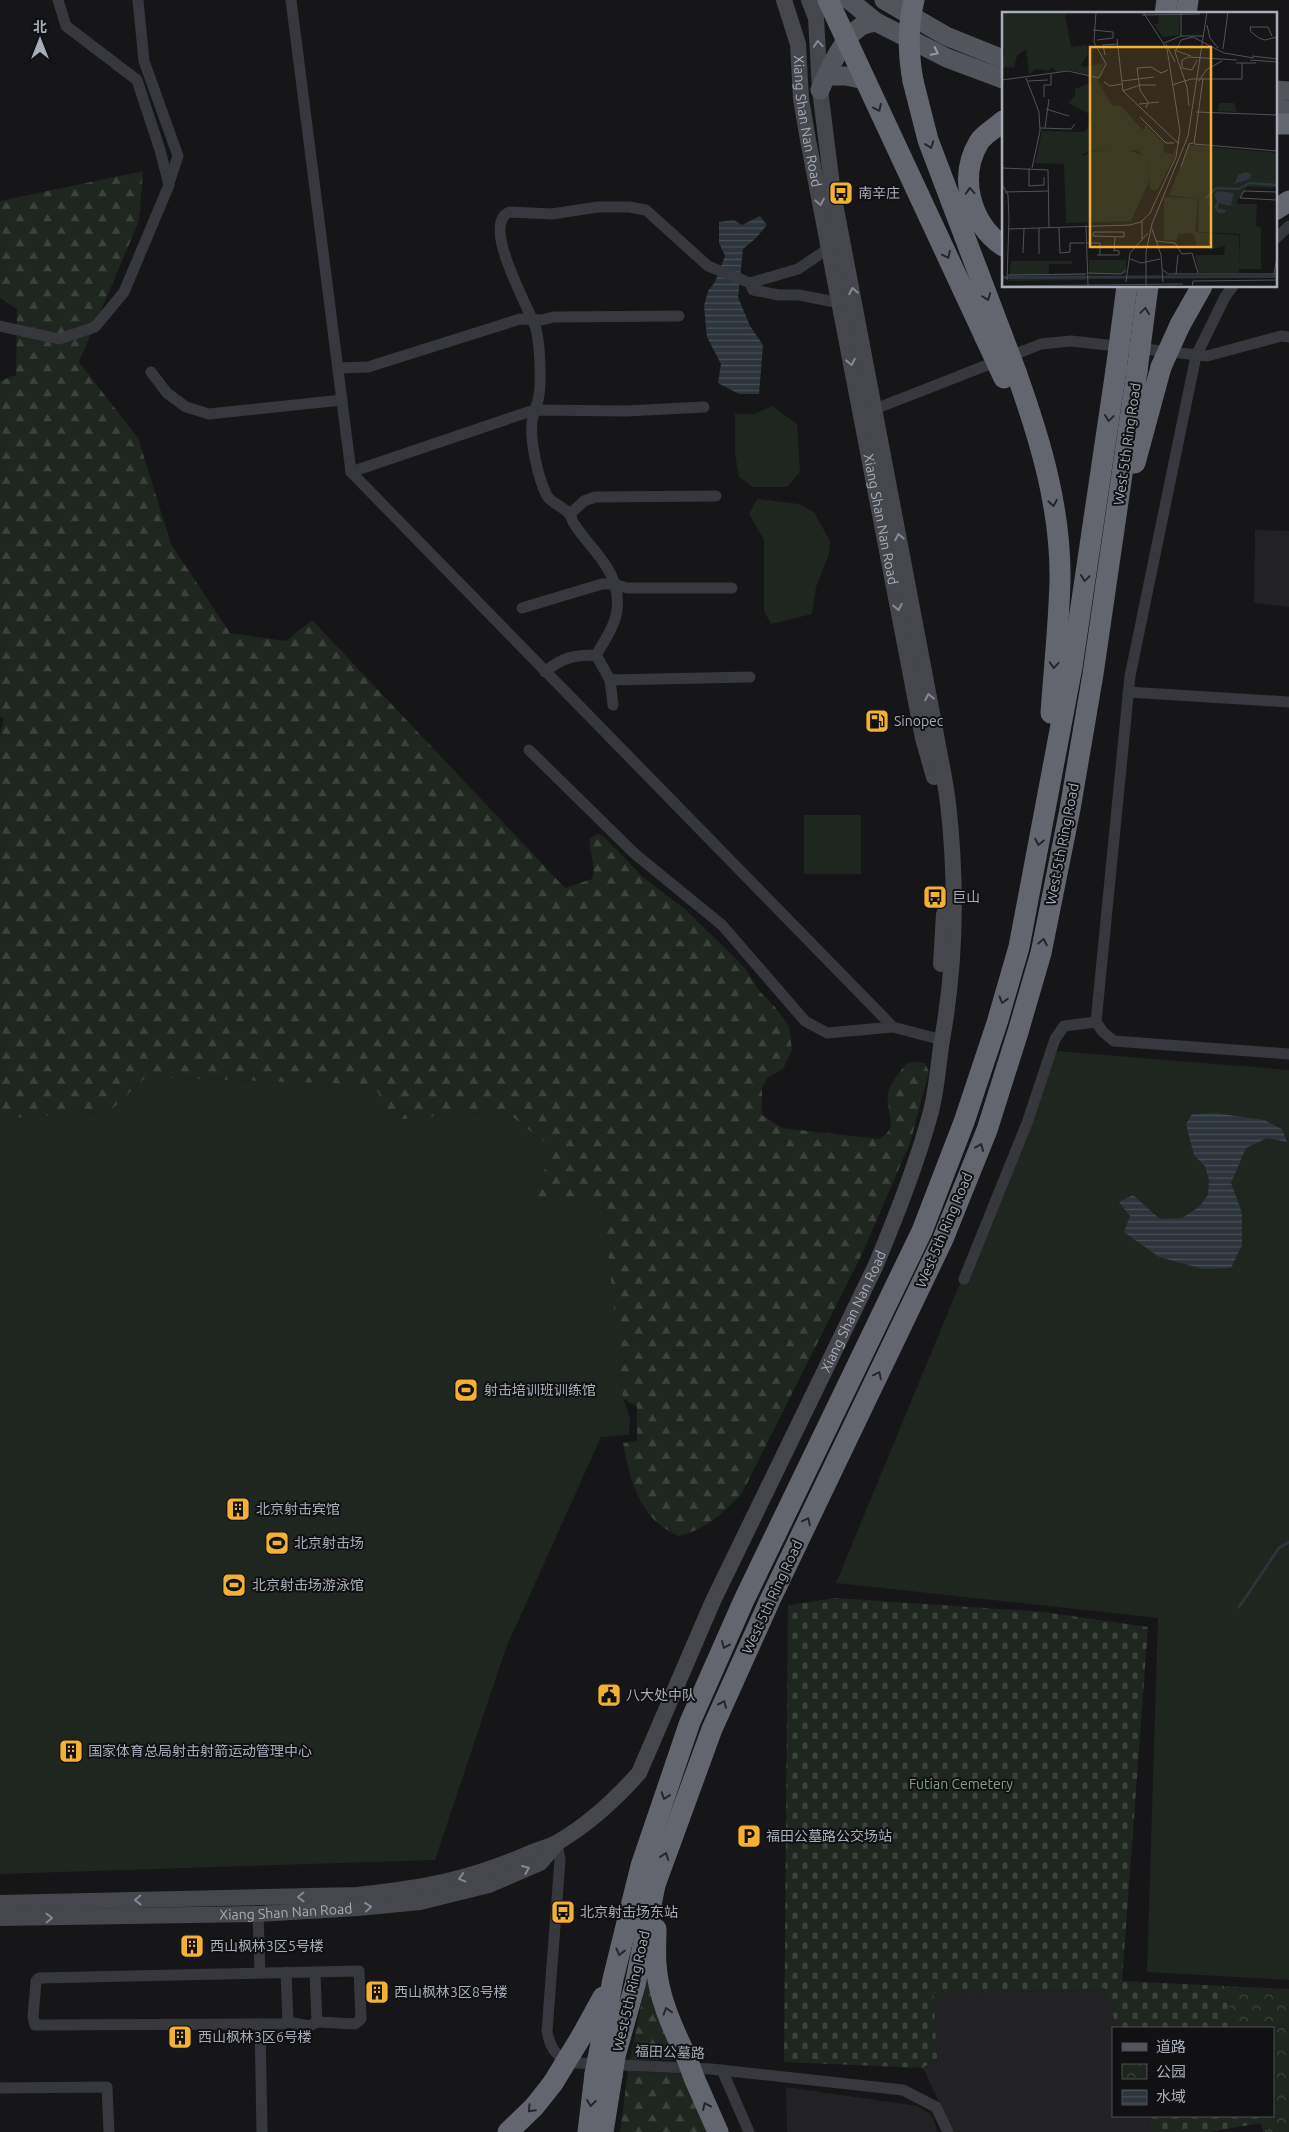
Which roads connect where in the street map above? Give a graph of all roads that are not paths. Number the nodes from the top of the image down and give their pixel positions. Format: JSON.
{"nodes":[{"id":1,"x":58,"y":0,"type":"edge"},
{"id":2,"x":138,"y":0,"type":"edge"},
{"id":3,"x":291,"y":0,"type":"edge"},
{"id":4,"x":784,"y":0,"type":"edge"},
{"id":5,"x":790,"y":0,"type":"edge"},
{"id":6,"x":809,"y":0,"type":"edge"},
{"id":7,"x":828,"y":0,"type":"edge"},
{"id":8,"x":849,"y":0,"type":"edge"},
{"id":9,"x":884,"y":0,"type":"edge"},
{"id":10,"x":914,"y":0,"type":"edge"},
{"id":11,"x":876,"y":22,"type":"junction"},
{"id":12,"x":847,"y":42,"type":"junction"},
{"id":13,"x":1002,"y":59,"type":"edge"},
{"id":14,"x":1002,"y":79,"type":"edge"},
{"id":15,"x":865,"y":80,"type":"junction"},
{"id":16,"x":823,"y":83,"type":"junction"},
{"id":17,"x":1276,"y":90,"type":"edge"},
{"id":18,"x":1289,"y":91,"type":"edge"},
{"id":19,"x":1276,"y":109,"type":"edge"},
{"id":20,"x":1289,"y":110,"type":"edge"},
{"id":21,"x":1002,"y":122,"type":"edge"},
{"id":22,"x":1276,"y":124,"type":"edge"},
{"id":23,"x":1289,"y":124,"type":"edge"},
{"id":24,"x":826,"y":142,"type":"junction"},
{"id":25,"x":168,"y":184,"type":"junction"},
{"id":26,"x":1289,"y":201,"type":"edge"},
{"id":27,"x":1276,"y":209,"type":"edge"},
{"id":28,"x":1289,"y":226,"type":"edge"},
{"id":29,"x":1276,"y":238,"type":"edge"},
{"id":30,"x":1002,"y":245,"type":"edge"},
{"id":31,"x":829,"y":248,"type":"junction"},
{"id":32,"x":747,"y":282,"type":"junction"},
{"id":33,"x":1127,"y":288,"type":"edge"},
{"id":34,"x":1147,"y":288,"type":"edge"},
{"id":35,"x":1201,"y":288,"type":"edge"},
{"id":36,"x":1232,"y":288,"type":"edge"},
{"id":37,"x":840,"y":302,"type":"junction"},
{"id":38,"x":679,"y":316,"type":"dead end"},
{"id":39,"x":531,"y":318,"type":"junction"},
{"id":40,"x":0,"y":326,"type":"edge"},
{"id":41,"x":994,"y":336,"type":"junction"},
{"id":42,"x":1289,"y":336,"type":"edge"},
{"id":43,"x":1196,"y":356,"type":"junction"},
{"id":44,"x":338,"y":368,"type":"junction"},
{"id":45,"x":1126,"y":370,"type":"junction"},
{"id":46,"x":151,"y":372,"type":"dead end"},
{"id":47,"x":342,"y":400,"type":"junction"},
{"id":48,"x":704,"y":408,"type":"dead end"},
{"id":49,"x":875,"y":409,"type":"junction"},
{"id":50,"x":534,"y":410,"type":"junction"},
{"id":51,"x":351,"y":472,"type":"junction"},
{"id":52,"x":716,"y":496,"type":"dead end"},
{"id":53,"x":570,"y":514,"type":"junction"},
{"id":54,"x":1112,"y":550,"type":"junction"},
{"id":55,"x":614,"y":584,"type":"junction"},
{"id":56,"x":732,"y":588,"type":"dead end"},
{"id":57,"x":522,"y":608,"type":"dead end"},
{"id":58,"x":596,"y":655,"type":"junction"},
{"id":59,"x":545,"y":672,"type":"junction"},
{"id":60,"x":750,"y":677,"type":"dead end"},
{"id":61,"x":610,"y":680,"type":"junction"},
{"id":62,"x":1128,"y":692,"type":"junction"},
{"id":63,"x":1289,"y":702,"type":"edge"},
{"id":64,"x":613,"y":705,"type":"dead end"},
{"id":65,"x":529,"y":750,"type":"dead end"},
{"id":66,"x":1046,"y":804,"type":"junction"},
{"id":67,"x":1096,"y":1022,"type":"junction"},
{"id":68,"x":893,"y":1027,"type":"junction"},
{"id":69,"x":942,"y":1040,"type":"junction"},
{"id":70,"x":1289,"y":1054,"type":"edge"},
{"id":71,"x":964,"y":1279,"type":"dead end"},
{"id":72,"x":557,"y":1843,"type":"junction"},
{"id":73,"x":654,"y":1885,"type":"junction"},
{"id":74,"x":0,"y":1903,"type":"edge"},
{"id":75,"x":258,"y":1914,"type":"junction"},
{"id":76,"x":0,"y":1918,"type":"edge"},
{"id":77,"x":286,"y":1972,"type":"junction"},
{"id":78,"x":260,"y":1973,"type":"junction"},
{"id":79,"x":315,"y":1973,"type":"junction"},
{"id":80,"x":288,"y":2022,"type":"junction"},
{"id":81,"x":317,"y":2022,"type":"junction"},
{"id":82,"x":260,"y":2024,"type":"junction"},
{"id":83,"x":601,"y":2057,"type":"junction"},
{"id":84,"x":722,"y":2070,"type":"junction"},
{"id":85,"x":0,"y":2088,"type":"edge"},
{"id":86,"x":109,"y":2132,"type":"edge"},
{"id":87,"x":262,"y":2132,"type":"edge"},
{"id":88,"x":508,"y":2132,"type":"edge"},
{"id":89,"x":588,"y":2132,"type":"edge"},
{"id":90,"x":603,"y":2132,"type":"edge"},
{"id":91,"x":718,"y":2132,"type":"edge"},
{"id":92,"x":749,"y":2132,"type":"edge"},
{"id":93,"x":948,"y":2132,"type":"edge"}],
"edges":[{"from":1,"to":25,"type":"street"},
{"from":2,"to":25,"type":"street"},
{"from":3,"to":44,"type":"street"},
{"from":4,"to":31,"type":"main road","name":"Xiang Shan Nan Road","one_way":true},
{"from":5,"to":24,"type":"main road","name":"Xiang Shan Nan Road"},
{"from":16,"to":6,"type":"main road","name":"Xiang Shan Nan Road","one_way":true},
{"from":7,"to":12,"type":"highway"},
{"from":8,"to":11,"type":"main road"},
{"from":9,"to":13,"type":"main road"},
{"from":10,"to":41,"type":"highway","one_way":true,"bridge":true},
{"from":11,"to":12,"type":"main road"},
{"from":11,"to":14,"type":"main road","one_way":true},
{"from":12,"to":15,"type":"highway"},
{"from":12,"to":16,"type":"main road"},
{"from":15,"to":16,"type":"main road"},
{"from":15,"to":41,"type":"highway","one_way":true},
{"from":16,"to":24,"type":"main road","name":"Xiang Shan Nan Road"},
{"from":17,"to":18,"type":"main road"},
{"from":19,"to":20,"type":"main road"},
{"from":30,"to":21,"type":"highway","one_way":true},
{"from":22,"to":23,"type":"highway"},
{"from":49,"to":24,"type":"main road","name":"Xiang Shan Nan Road","one_way":true},
{"from":25,"to":40,"type":"street"},
{"from":26,"to":27,"type":"highway"},
{"from":28,"to":29,"type":"street"},
{"from":31,"to":32,"type":"street"},
{"from":31,"to":37,"type":"main road","name":"Xiang Shan Nan Road"},
{"from":32,"to":37,"type":"street"},
{"from":32,"to":39,"type":"street"},
{"from":33,"to":45,"type":"highway","name":"West 5th Ring Road","bridge":true},
{"from":45,"to":34,"type":"highway","name":"West 5th Ring Road","one_way":true,"bridge":true},
{"from":35,"to":54,"type":"highway","bridge":true},
{"from":36,"to":43,"type":"street"},
{"from":37,"to":69,"type":"main road","name":"Xiang Shan Nan Road","one_way":true},
{"from":38,"to":39,"type":"street"},
{"from":39,"to":44,"type":"street"},
{"from":39,"to":50,"type":"street"},
{"from":41,"to":66,"type":"highway","one_way":true,"bridge":true},
{"from":42,"to":43,"type":"street"},
{"from":43,"to":49,"type":"street"},
{"from":43,"to":62,"type":"street"},
{"from":44,"to":47,"type":"street"},
{"from":45,"to":54,"type":"highway","name":"West 5th Ring Road"},
{"from":45,"to":66,"type":"highway","name":"West 5th Ring Road","one_way":true},
{"from":46,"to":47,"type":"street"},
{"from":47,"to":51,"type":"street"},
{"from":48,"to":50,"type":"street"},
{"from":69,"to":49,"type":"main road","name":"Xiang Shan Nan Road","one_way":true},
{"from":50,"to":51,"type":"street"},
{"from":50,"to":53,"type":"street"},
{"from":51,"to":59,"type":"street"},
{"from":52,"to":53,"type":"street"},
{"from":53,"to":55,"type":"street"},
{"from":73,"to":54,"type":"highway","name":"West 5th Ring Road","one_way":true},
{"from":55,"to":56,"type":"street"},
{"from":55,"to":57,"type":"street"},
{"from":55,"to":58,"type":"street"},
{"from":58,"to":59,"type":"street"},
{"from":58,"to":61,"type":"street"},
{"from":59,"to":68,"type":"street"},
{"from":60,"to":61,"type":"street"},
{"from":61,"to":64,"type":"street"},
{"from":62,"to":63,"type":"street"},
{"from":62,"to":67,"type":"street"},
{"from":65,"to":68,"type":"street"},
{"from":66,"to":83,"type":"highway","name":"West 5th Ring Road","one_way":true},
{"from":67,"to":70,"type":"street"},
{"from":67,"to":71,"type":"street"},
{"from":68,"to":69,"type":"street"},
{"from":69,"to":72,"type":"main road","name":"Xiang Shan Nan Road"},
{"from":72,"to":74,"type":"main road","name":"Xiang Shan Nan Road","one_way":true},
{"from":75,"to":72,"type":"main road","name":"Xiang Shan Nan Road","one_way":true},
{"from":72,"to":84,"type":"street","name":"福田公墓路"},
{"from":73,"to":83,"type":"highway","name":"West 5th Ring Road"},
{"from":91,"to":73,"type":"highway","one_way":true,"bridge":true},
{"from":76,"to":75,"type":"main road","name":"Xiang Shan Nan Road","one_way":true},
{"from":75,"to":78,"type":"street"},
{"from":77,"to":78,"type":"street"},
{"from":77,"to":79,"type":"street"},
{"from":77,"to":80,"type":"street"},
{"from":78,"to":82,"type":"street"},
{"from":79,"to":81,"type":"street"},
{"from":79,"to":81,"type":"street"},
{"from":80,"to":81,"type":"street"},
{"from":80,"to":82,"type":"street"},
{"from":82,"to":87,"type":"street"},
{"from":83,"to":88,"type":"highway","one_way":true,"bridge":true},
{"from":83,"to":89,"type":"highway","name":"West 5th Ring Road","one_way":true},
{"from":83,"to":90,"type":"highway","name":"West 5th Ring Road"},
{"from":84,"to":92,"type":"street"},
{"from":84,"to":93,"type":"street","name":"福田公墓路"},
{"from":85,"to":86,"type":"street"}]}
